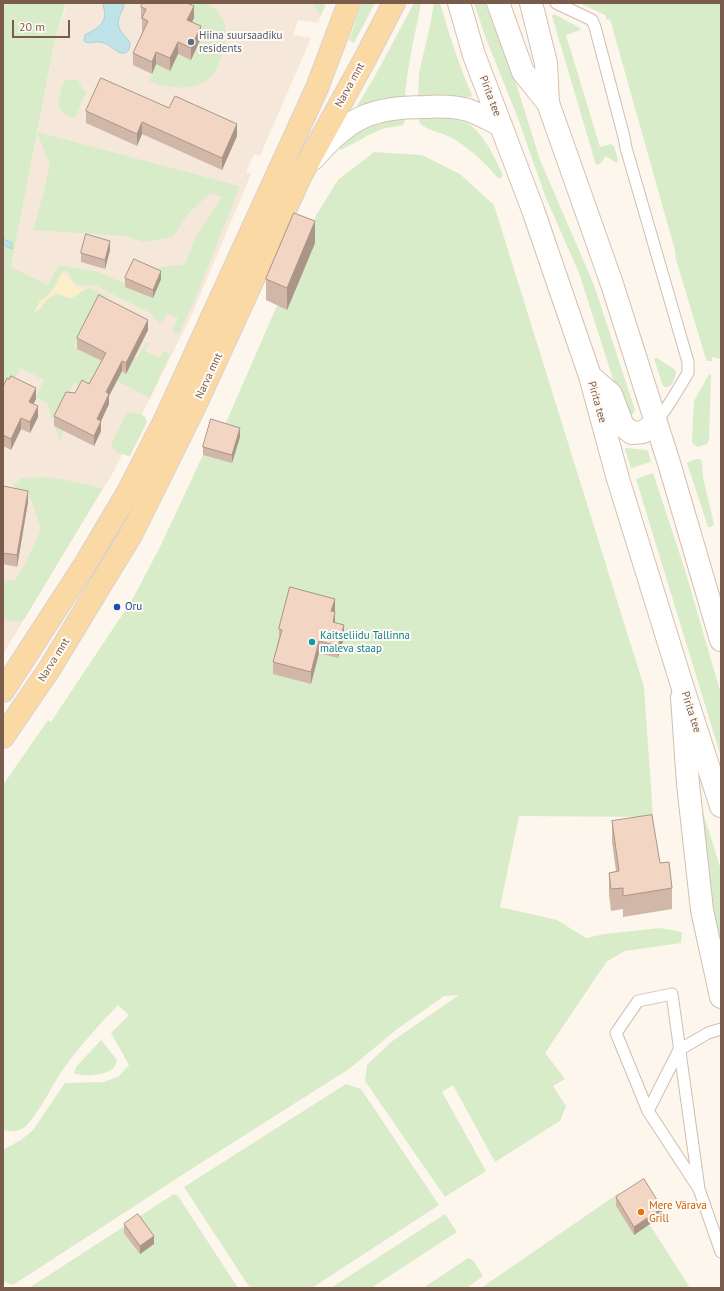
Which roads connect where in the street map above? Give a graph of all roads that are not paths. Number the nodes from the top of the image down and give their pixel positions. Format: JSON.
{"nodes":[{"id":1,"x":349,"y":3,"type":"edge"},
{"id":2,"x":394,"y":3,"type":"edge"},
{"id":3,"x":459,"y":3,"type":"edge"},
{"id":4,"x":498,"y":3,"type":"edge"},
{"id":5,"x":531,"y":3,"type":"edge"},
{"id":6,"x":556,"y":3,"type":"edge"},
{"id":7,"x":548,"y":103,"type":"junction"},
{"id":8,"x":501,"y":125,"type":"junction"},
{"id":9,"x":301,"y":174,"type":"junction"},
{"id":10,"x":590,"y":376,"type":"junction"},
{"id":11,"x":656,"y":423,"type":"junction"},
{"id":12,"x":721,"y":640,"type":"edge"},
{"id":13,"x":681,"y":682,"type":"junction"},
{"id":14,"x":3,"y":690,"type":"edge"},
{"id":15,"x":3,"y":737,"type":"edge"},
{"id":16,"x":721,"y":806,"type":"edge"},
{"id":17,"x":721,"y":997,"type":"edge"},
{"id":18,"x":721,"y":1029,"type":"edge"},
{"id":19,"x":679,"y":1050,"type":"junction"},
{"id":20,"x":648,"y":1111,"type":"junction"},
{"id":21,"x":699,"y":1189,"type":"junction"},
{"id":22,"x":721,"y":1252,"type":"edge"}],
"edges":[{"from":1,"to":14,"type":"main road","name":"Narva mnt"},
{"from":2,"to":9,"type":"main road","name":"Narva mnt"},
{"from":3,"to":8,"type":"main road","name":"Pirita tee"},
{"from":4,"to":7,"type":"main road"},
{"from":5,"to":7,"type":"main road"},
{"from":6,"to":11,"type":"lane"},
{"from":7,"to":11,"type":"main road"},
{"from":8,"to":9,"type":"main road"},
{"from":8,"to":10,"type":"main road","name":"Pirita tee"},
{"from":9,"to":15,"type":"main road","name":"Narva mnt"},
{"from":10,"to":11,"type":"main road"},
{"from":10,"to":13,"type":"main road","name":"Pirita tee"},
{"from":11,"to":12,"type":"main road"},
{"from":13,"to":16,"type":"main road","name":"Pirita tee"},
{"from":13,"to":17,"type":"main road"},
{"from":18,"to":19,"type":"lane"},
{"from":19,"to":20,"type":"lane"},
{"from":19,"to":20,"type":"lane"},
{"from":19,"to":21,"type":"lane"},
{"from":20,"to":21,"type":"lane"},
{"from":21,"to":22,"type":"lane"}]}
